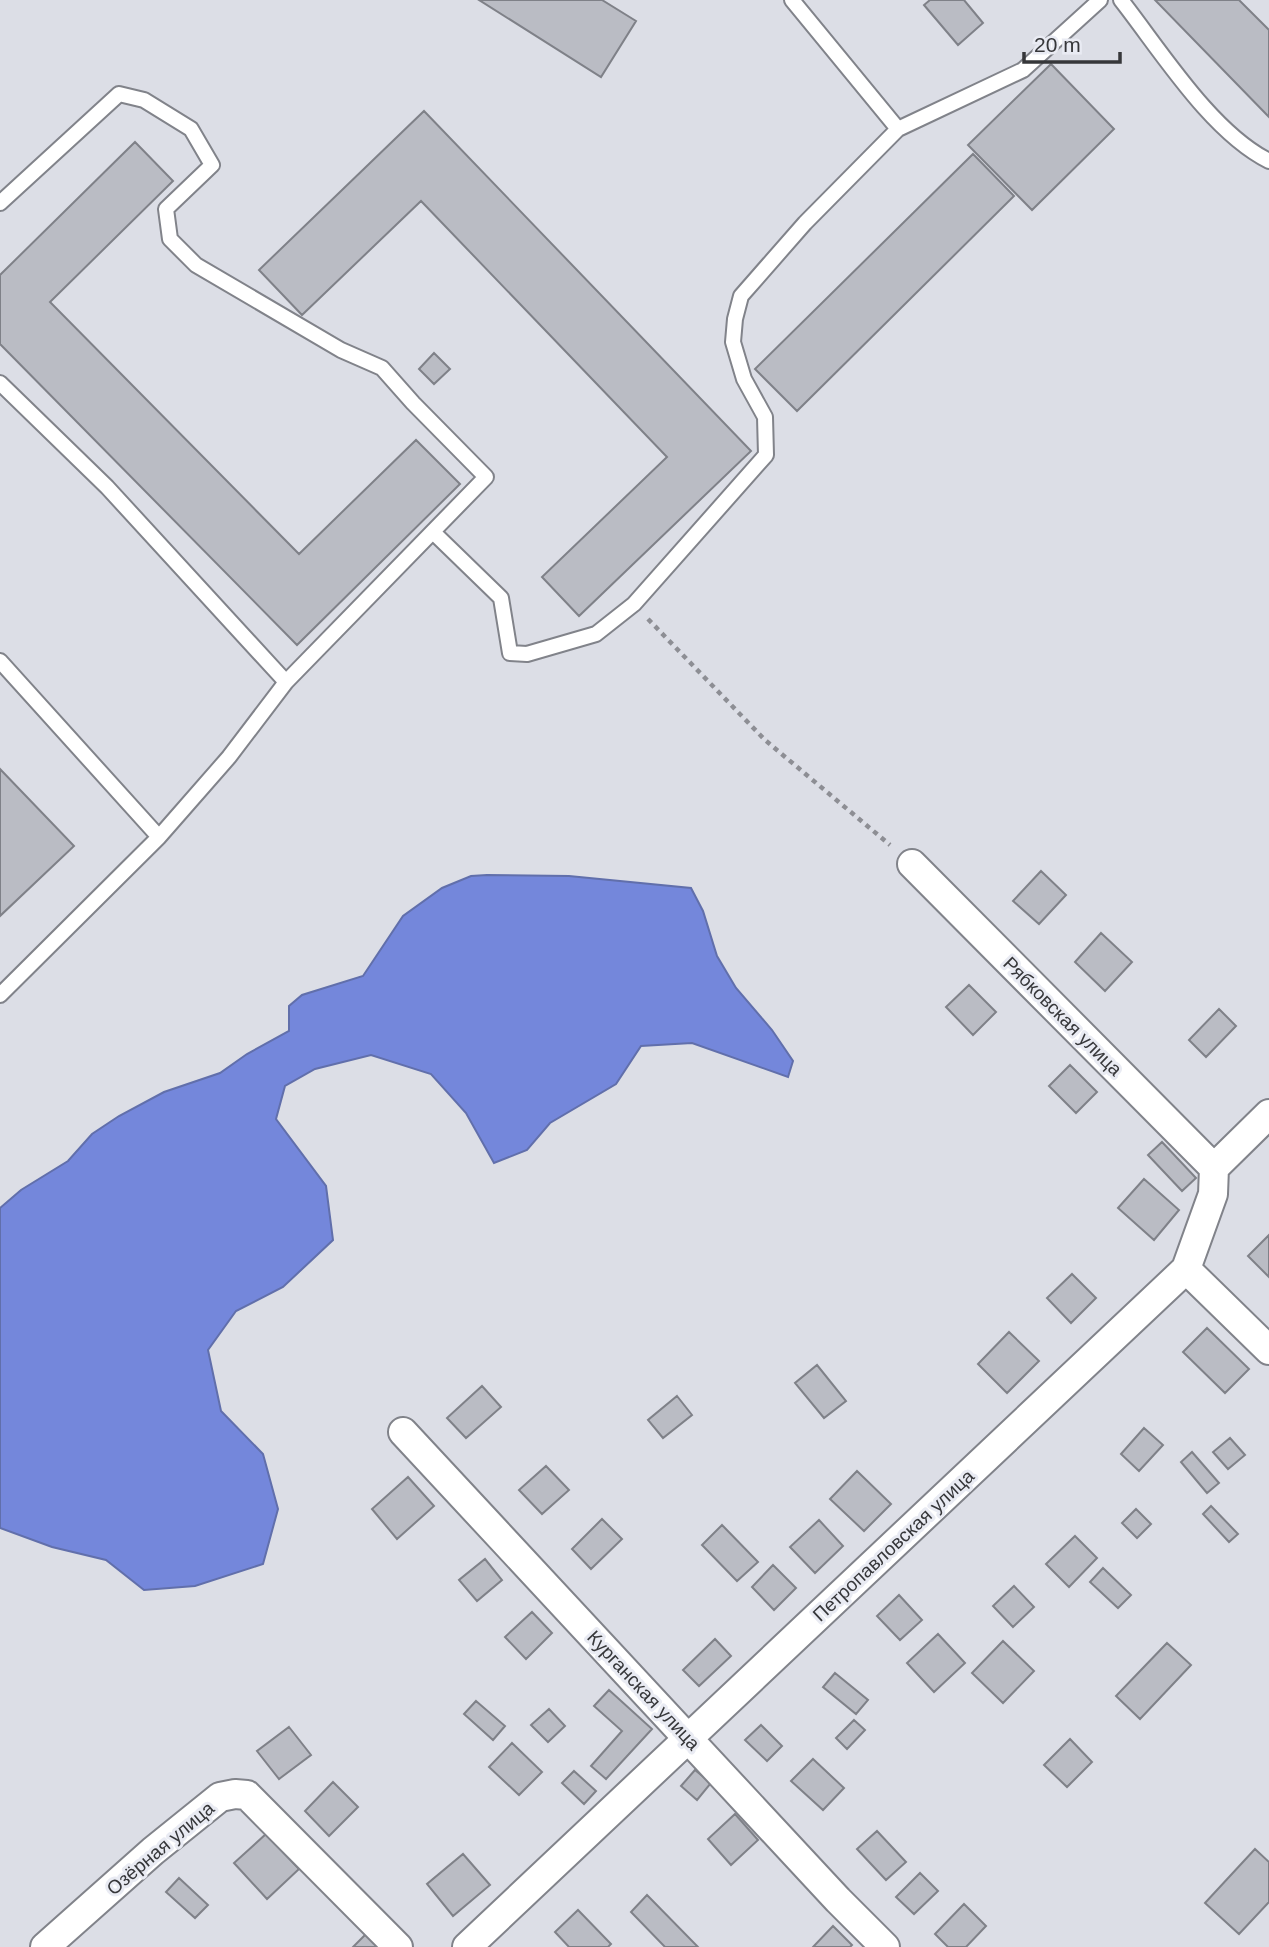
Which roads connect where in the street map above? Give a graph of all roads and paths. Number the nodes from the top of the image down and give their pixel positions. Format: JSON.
{"nodes":[{"id":1,"x":792,"y":0,"type":"edge"},
{"id":2,"x":1100,"y":0,"type":"edge"},
{"id":3,"x":1121,"y":0,"type":"edge"},
{"id":4,"x":898,"y":129,"type":"junction"},
{"id":5,"x":1269,"y":161,"type":"edge"},
{"id":6,"x":0,"y":203,"type":"edge"},
{"id":7,"x":0,"y":383,"type":"edge"},
{"id":8,"x":433,"y":532,"type":"junction"},
{"id":9,"x":634,"y":604,"type":"junction"},
{"id":10,"x":0,"y":661,"type":"edge"},
{"id":11,"x":286,"y":682,"type":"junction"},
{"id":12,"x":159,"y":837,"type":"junction"},
{"id":13,"x":912,"y":864,"type":"joint"},
{"id":14,"x":0,"y":996,"type":"edge"},
{"id":15,"x":1269,"y":1114,"type":"edge"},
{"id":16,"x":1214,"y":1168,"type":"junction"},
{"id":17,"x":1186,"y":1269,"type":"junction"},
{"id":18,"x":1269,"y":1350,"type":"edge"},
{"id":19,"x":403,"y":1432,"type":"dead end"},
{"id":20,"x":688,"y":1737,"type":"junction"},
{"id":21,"x":45,"y":1947,"type":"edge"},
{"id":22,"x":398,"y":1947,"type":"edge"},
{"id":23,"x":467,"y":1947,"type":"edge"},
{"id":24,"x":885,"y":1947,"type":"edge"}],
"edges":[{"from":1,"to":4,"type":"lane"},
{"from":2,"to":4,"type":"lane"},
{"from":3,"to":5,"type":"lane"},
{"from":4,"to":9,"type":"lane"},
{"from":6,"to":8,"type":"lane"},
{"from":7,"to":11,"type":"lane"},
{"from":8,"to":9,"type":"lane"},
{"from":8,"to":11,"type":"lane"},
{"from":9,"to":13,"type":"path"},
{"from":10,"to":12,"type":"lane"},
{"from":11,"to":12,"type":"lane"},
{"from":12,"to":14,"type":"lane"},
{"from":13,"to":16,"type":"street","name":"Рябковская улица"},
{"from":15,"to":16,"type":"street"},
{"from":16,"to":17,"type":"street","name":"Петропавловская улица"},
{"from":17,"to":18,"type":"street"},
{"from":17,"to":20,"type":"street","name":"Петропавловская улица"},
{"from":19,"to":20,"type":"street","name":"Курганская улица"},
{"from":20,"to":23,"type":"street","name":"Петропавловская улица"},
{"from":20,"to":24,"type":"street","name":"Курганская улица"},
{"from":21,"to":22,"type":"street","name":"Озёрная улица"}]}
